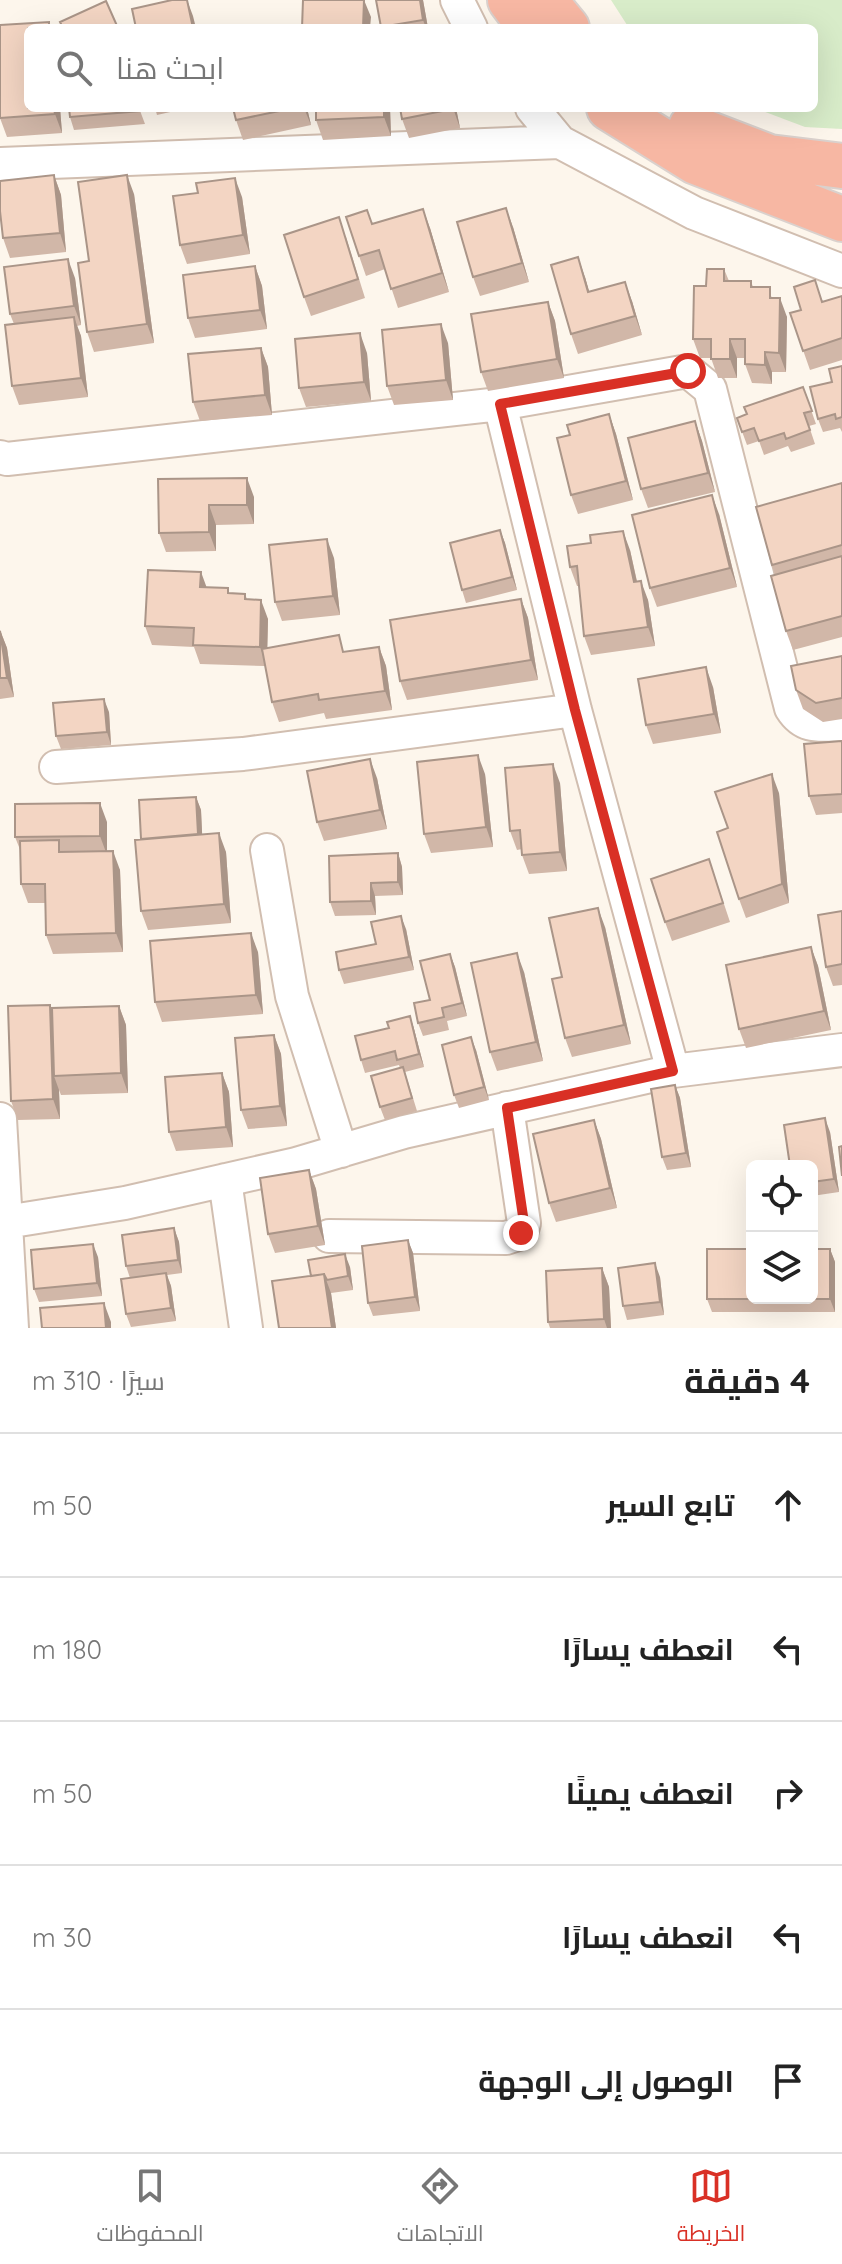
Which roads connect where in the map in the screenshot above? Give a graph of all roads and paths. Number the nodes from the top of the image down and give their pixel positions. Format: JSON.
{"nodes":[{"id":1,"x":457,"y":0,"type":"edge"},
{"id":2,"x":510,"y":0,"type":"edge"},
{"id":3,"x":544,"y":0,"type":"edge"},
{"id":4,"x":469,"y":24,"type":"edge"},
{"id":5,"x":528,"y":24,"type":"edge"},
{"id":6,"x":564,"y":24,"type":"edge"},
{"id":7,"x":535,"y":112,"type":"edge"},
{"id":8,"x":615,"y":112,"type":"edge"},
{"id":9,"x":665,"y":112,"type":"edge"},
{"id":10,"x":560,"y":142,"type":"junction"},
{"id":11,"x":0,"y":164,"type":"edge"},
{"id":12,"x":842,"y":166,"type":"edge"},
{"id":13,"x":842,"y":219,"type":"edge"},
{"id":14,"x":842,"y":271,"type":"edge"},
{"id":15,"x":500,"y":404,"type":"junction"},
{"id":16,"x":0,"y":457,"type":"edge"},
{"id":17,"x":575,"y":710,"type":"junction"},
{"id":18,"x":842,"y":724,"type":"edge"},
{"id":19,"x":56,"y":767,"type":"dead end"},
{"id":20,"x":267,"y":850,"type":"dead end"},
{"id":21,"x":842,"y":1050,"type":"edge"},
{"id":22,"x":673,"y":1071,"type":"junction"},
{"id":23,"x":507,"y":1108,"type":"junction"},
{"id":24,"x":0,"y":1119,"type":"edge"},
{"id":25,"x":341,"y":1151,"type":"junction"},
{"id":26,"x":225,"y":1180,"type":"junction"},
{"id":27,"x":4,"y":1223,"type":"edge"},
{"id":28,"x":329,"y":1236,"type":"dead end"},
{"id":29,"x":12,"y":1328,"type":"edge"},
{"id":30,"x":246,"y":1328,"type":"edge"}],
"edges":[{"from":1,"to":4,"type":"street"},
{"from":2,"to":5,"type":"highway"},
{"from":3,"to":6,"type":"highway"},
{"from":7,"to":10,"type":"street"},
{"from":8,"to":13,"type":"highway"},
{"from":9,"to":12,"type":"highway"},
{"from":10,"to":11,"type":"street"},
{"from":10,"to":14,"type":"street"},
{"from":15,"to":16,"type":"street"},
{"from":15,"to":17,"type":"street"},
{"from":15,"to":18,"type":"street"},
{"from":17,"to":19,"type":"street"},
{"from":17,"to":22,"type":"street"},
{"from":20,"to":25,"type":"street"},
{"from":21,"to":22,"type":"street"},
{"from":22,"to":23,"type":"street"},
{"from":23,"to":25,"type":"street"},
{"from":23,"to":28,"type":"street"},
{"from":24,"to":27,"type":"street"},
{"from":25,"to":26,"type":"street"},
{"from":26,"to":27,"type":"street"},
{"from":26,"to":30,"type":"street"},
{"from":27,"to":29,"type":"street"}]}
